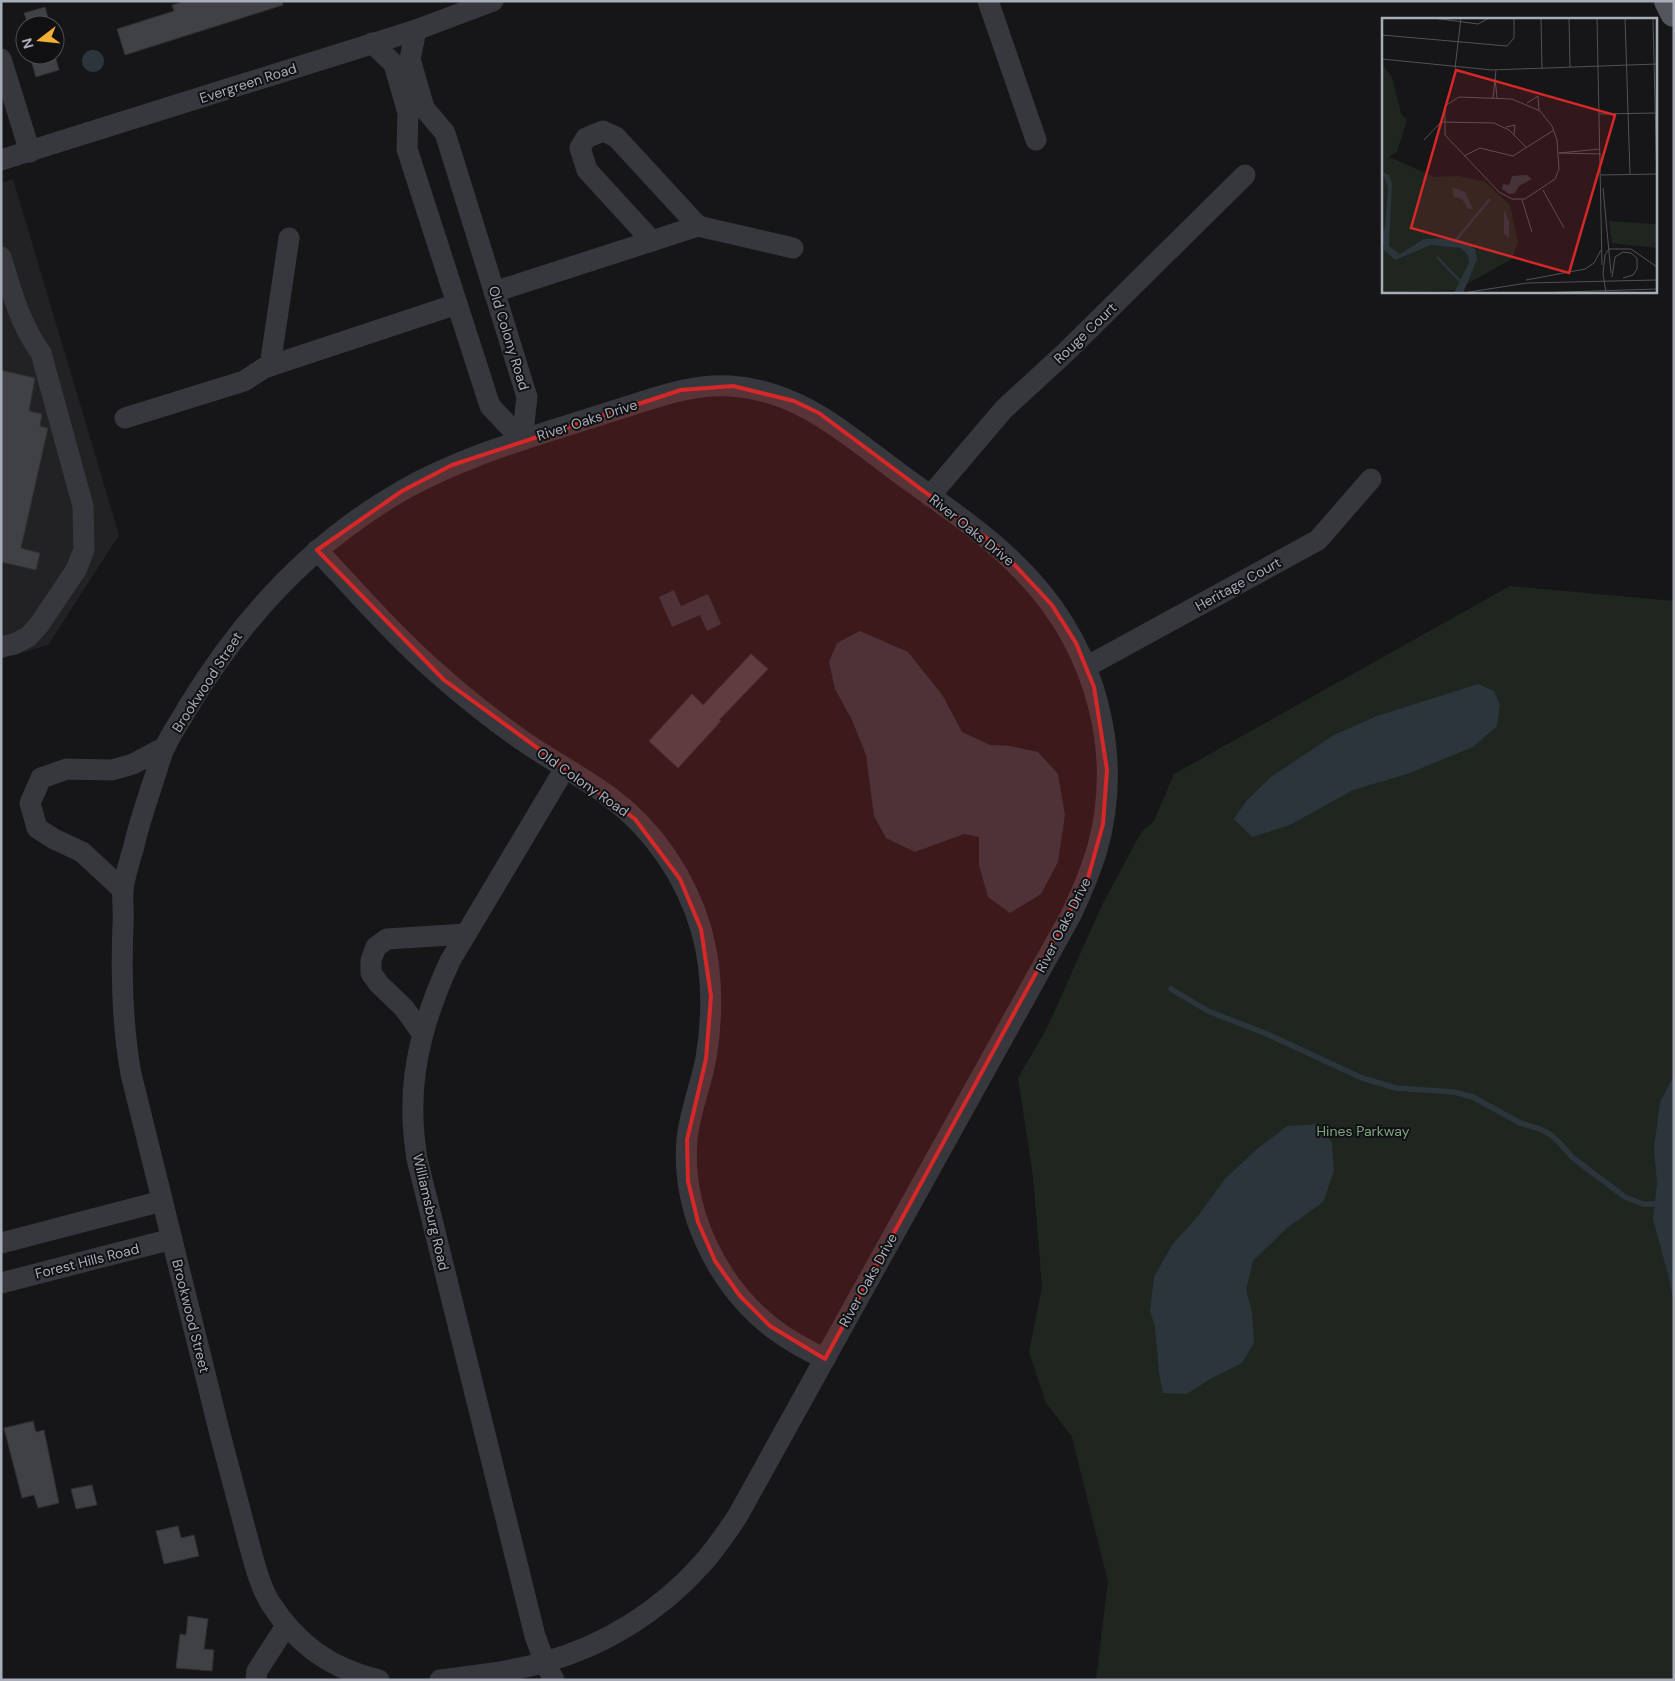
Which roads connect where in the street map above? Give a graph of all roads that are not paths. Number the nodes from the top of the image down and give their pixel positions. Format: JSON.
{"nodes":[{"id":1,"x":493,"y":1,"type":"edge"},
{"id":2,"x":988,"y":1,"type":"edge"},
{"id":3,"x":1668,"y":1,"type":"edge"},
{"id":4,"x":1674,"y":13,"type":"edge"},
{"id":5,"x":416,"y":30,"type":"junction"},
{"id":6,"x":372,"y":43,"type":"junction"},
{"id":7,"x":1,"y":59,"type":"edge"},
{"id":8,"x":1036,"y":140,"type":"dead end"},
{"id":9,"x":30,"y":152,"type":"junction"},
{"id":10,"x":1,"y":160,"type":"edge"},
{"id":11,"x":1245,"y":175,"type":"dead end"},
{"id":12,"x":698,"y":226,"type":"junction"},
{"id":13,"x":289,"y":238,"type":"dead end"},
{"id":14,"x":652,"y":241,"type":"junction"},
{"id":15,"x":793,"y":248,"type":"dead end"},
{"id":16,"x":1,"y":257,"type":"edge"},
{"id":17,"x":494,"y":292,"type":"junction"},
{"id":18,"x":457,"y":304,"type":"junction"},
{"id":19,"x":270,"y":366,"type":"junction"},
{"id":20,"x":125,"y":418,"type":"dead end"},
{"id":21,"x":522,"y":440,"type":"junction"},
{"id":22,"x":1371,"y":479,"type":"dead end"},
{"id":23,"x":930,"y":496,"type":"junction"},
{"id":24,"x":317,"y":550,"type":"junction"},
{"id":25,"x":1,"y":647,"type":"edge"},
{"id":26,"x":1086,"y":667,"type":"junction"},
{"id":27,"x":164,"y":747,"type":"junction"},
{"id":28,"x":565,"y":768,"type":"junction"},
{"id":29,"x":123,"y":890,"type":"junction"},
{"id":30,"x":466,"y":934,"type":"junction"},
{"id":31,"x":422,"y":1033,"type":"junction"},
{"id":32,"x":162,"y":1201,"type":"junction"},
{"id":33,"x":172,"y":1238,"type":"junction"},
{"id":34,"x":1,"y":1243,"type":"edge"},
{"id":35,"x":1,"y":1283,"type":"edge"},
{"id":36,"x":825,"y":1359,"type":"junction"},
{"id":37,"x":286,"y":1626,"type":"junction"},
{"id":38,"x":549,"y":1671,"type":"edge"},
{"id":39,"x":341,"y":1675,"type":"edge"},
{"id":40,"x":256,"y":1680,"type":"edge"},
{"id":41,"x":379,"y":1680,"type":"edge"},
{"id":42,"x":440,"y":1680,"type":"edge"}],
"edges":[{"from":1,"to":5,"type":"street","name":"Evergreen Road"},
{"from":2,"to":8,"type":"street"},
{"from":3,"to":4,"type":"main road"},
{"from":5,"to":6,"type":"street","name":"Evergreen Road"},
{"from":5,"to":17,"type":"street","name":"Old Colony Road"},
{"from":6,"to":9,"type":"street","name":"Evergreen Road"},
{"from":6,"to":18,"type":"street"},
{"from":7,"to":9,"type":"street"},
{"from":9,"to":10,"type":"street","name":"Evergreen Road"},
{"from":11,"to":23,"type":"street","name":"Rouge Court"},
{"from":12,"to":14,"type":"street"},
{"from":12,"to":14,"type":"street"},
{"from":12,"to":15,"type":"street"},
{"from":13,"to":19,"type":"street"},
{"from":14,"to":17,"type":"street"},
{"from":16,"to":25,"type":"street"},
{"from":17,"to":21,"type":"street","name":"Old Colony Road"},
{"from":18,"to":19,"type":"street"},
{"from":18,"to":21,"type":"street"},
{"from":19,"to":20,"type":"street"},
{"from":21,"to":23,"type":"street","name":"River Oaks Drive"},
{"from":21,"to":24,"type":"street","name":"Brookwood Street"},
{"from":22,"to":26,"type":"street","name":"Heritage Court"},
{"from":23,"to":26,"type":"street","name":"River Oaks Drive"},
{"from":24,"to":27,"type":"street","name":"Brookwood Street"},
{"from":24,"to":28,"type":"street","name":"Old Colony Road"},
{"from":26,"to":36,"type":"street","name":"River Oaks Drive"},
{"from":27,"to":29,"type":"street","name":"Brookwood Street"},
{"from":27,"to":29,"type":"street","name":"Brookwood Street"},
{"from":28,"to":30,"type":"street","name":"Williamsburg Road"},
{"from":28,"to":36,"type":"street","name":"Old Colony Road"},
{"from":29,"to":32,"type":"street","name":"Brookwood Street"},
{"from":30,"to":31,"type":"street","name":"Williamsburg Road"},
{"from":30,"to":31,"type":"street"},
{"from":31,"to":38,"type":"street","name":"Williamsburg Road"},
{"from":32,"to":33,"type":"street","name":"Brookwood Street"},
{"from":32,"to":34,"type":"street"},
{"from":33,"to":35,"type":"street","name":"Forest Hills Road"},
{"from":33,"to":37,"type":"street","name":"Brookwood Street"},
{"from":36,"to":38,"type":"street","name":"River Oaks Drive"},
{"from":37,"to":39,"type":"street","name":"Brookwood Street"},
{"from":37,"to":40,"type":"street"},
{"from":38,"to":42,"type":"street"},
{"from":39,"to":41,"type":"street","name":"Brookwood Street"}]}
